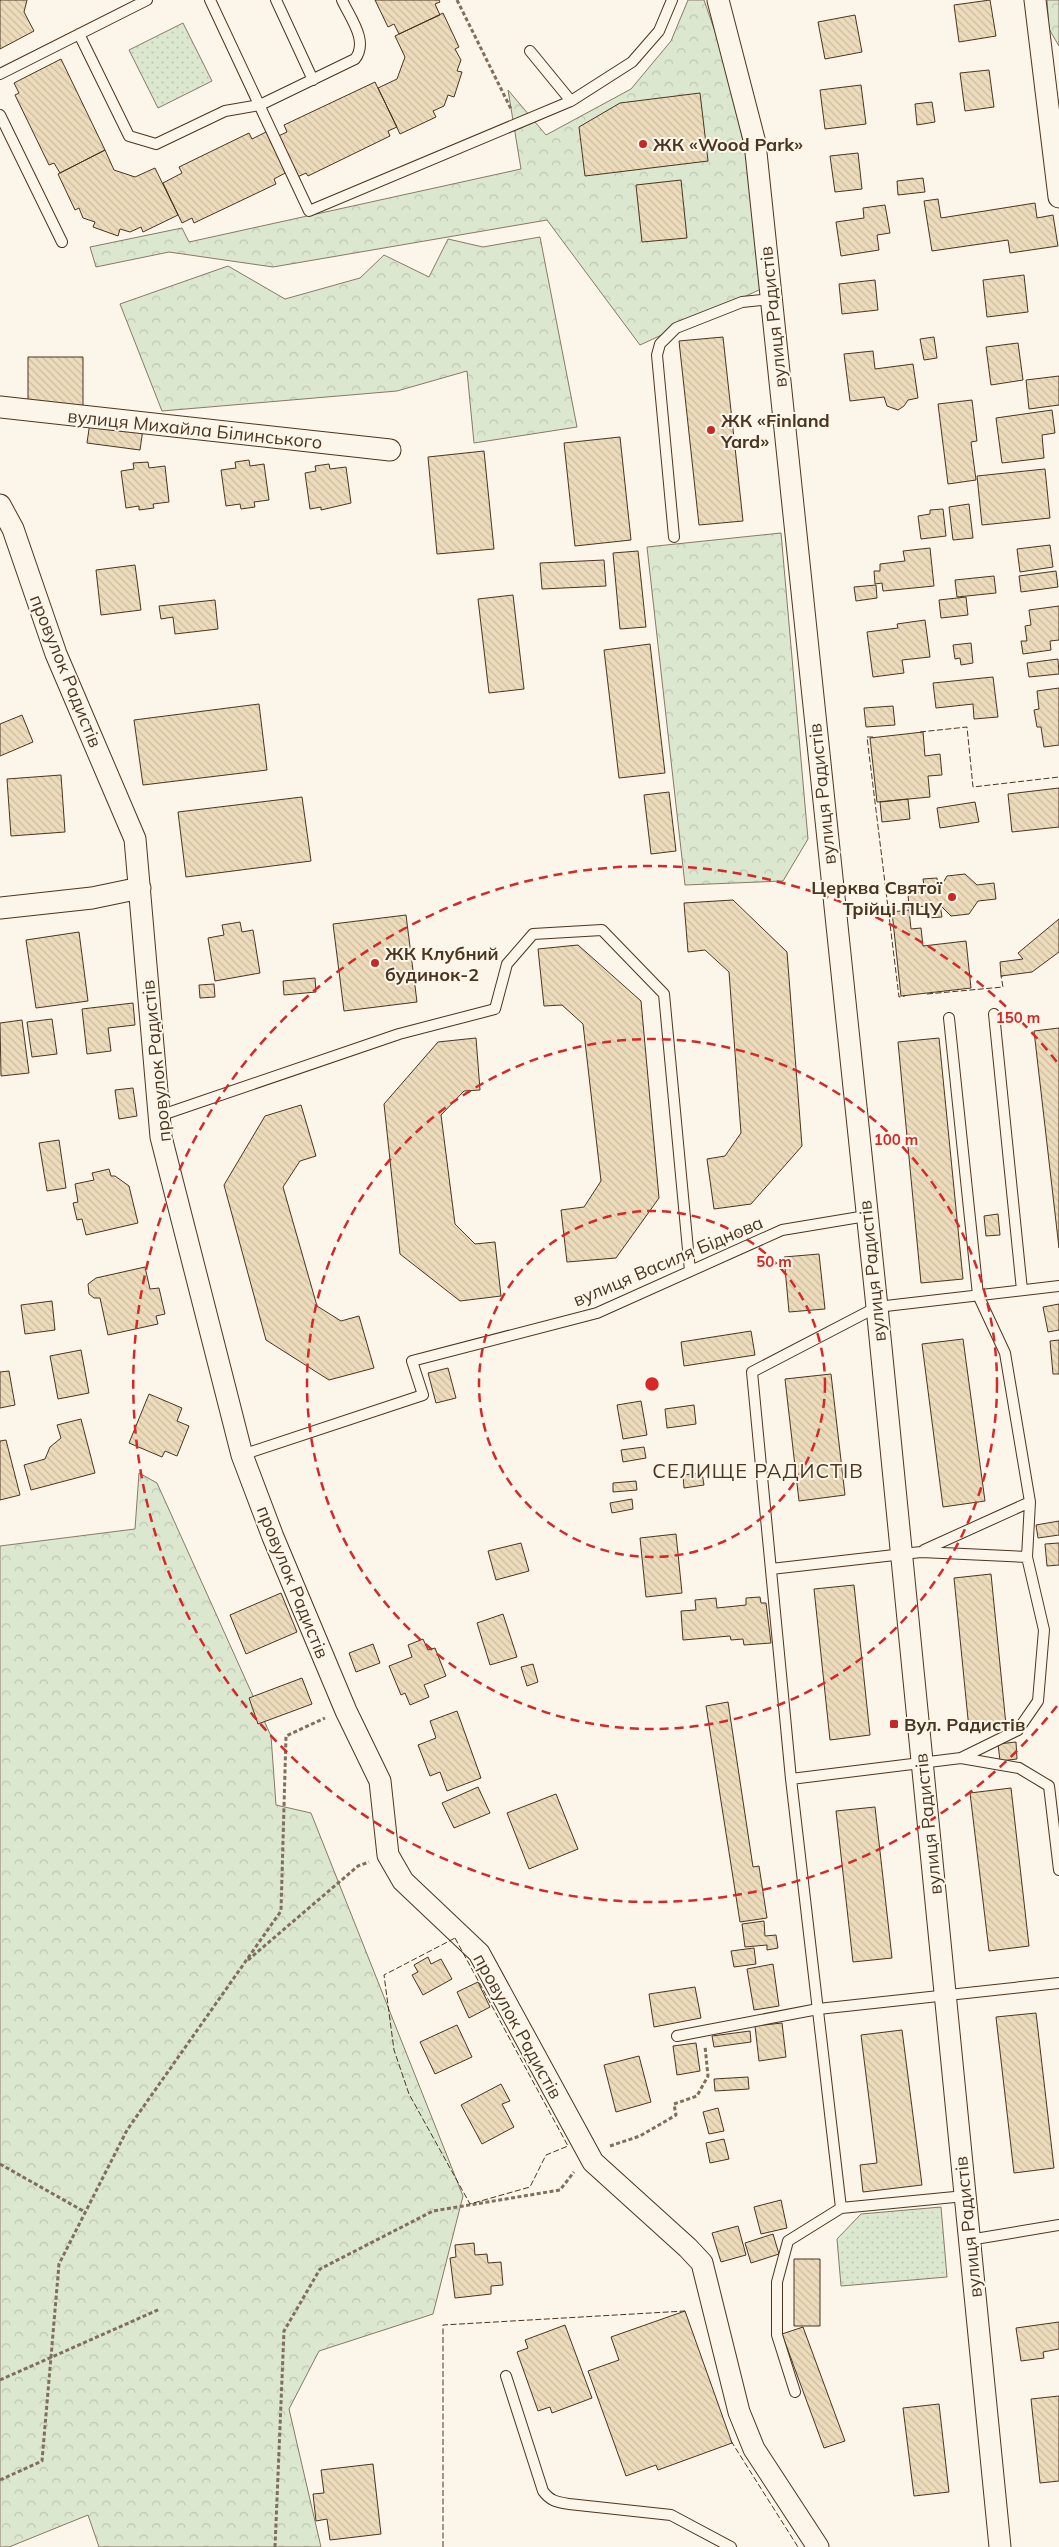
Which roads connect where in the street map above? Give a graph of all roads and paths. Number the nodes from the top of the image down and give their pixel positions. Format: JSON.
{"nodes":[{"id":1,"x":147,"y":0,"type":"edge"},
{"id":2,"x":210,"y":0,"type":"edge"},
{"id":3,"x":276,"y":0,"type":"edge"},
{"id":4,"x":342,"y":0,"type":"edge"},
{"id":5,"x":457,"y":0,"type":"edge"},
{"id":6,"x":672,"y":0,"type":"edge"},
{"id":7,"x":718,"y":0,"type":"edge"},
{"id":8,"x":1035,"y":0,"type":"edge"},
{"id":9,"x":79,"y":34,"type":"junction"},
{"id":10,"x":530,"y":51,"type":"dead end"},
{"id":11,"x":0,"y":74,"type":"edge"},
{"id":12,"x":313,"y":80,"type":"junction"},
{"id":13,"x":571,"y":101,"type":"junction"},
{"id":14,"x":260,"y":105,"type":"junction"},
{"id":15,"x":0,"y":115,"type":"edge"},
{"id":16,"x":518,"y":123,"type":"junction"},
{"id":17,"x":1059,"y":197,"type":"edge"},
{"id":18,"x":62,"y":242,"type":"dead end"},
{"id":19,"x":771,"y":299,"type":"junction"},
{"id":20,"x":0,"y":408,"type":"edge"},
{"id":21,"x":390,"y":450,"type":"dead end"},
{"id":22,"x":0,"y":505,"type":"edge"},
{"id":23,"x":674,"y":537,"type":"dead end"},
{"id":24,"x":140,"y":888,"type":"junction"},
{"id":25,"x":0,"y":908,"type":"edge"},
{"id":26,"x":994,"y":1014,"type":"dead end"},
{"id":27,"x":949,"y":1018,"type":"dead end"},
{"id":28,"x":159,"y":1116,"type":"junction"},
{"id":29,"x":866,"y":1216,"type":"junction"},
{"id":30,"x":690,"y":1272,"type":"junction"},
{"id":31,"x":1059,"y":1286,"type":"edge"},
{"id":32,"x":1022,"y":1290,"type":"junction"},
{"id":33,"x":978,"y":1294,"type":"junction"},
{"id":34,"x":876,"y":1307,"type":"junction"},
{"id":35,"x":242,"y":1455,"type":"junction"},
{"id":36,"x":1030,"y":1502,"type":"junction"},
{"id":37,"x":911,"y":1553,"type":"junction"},
{"id":38,"x":1027,"y":1557,"type":"junction"},
{"id":39,"x":771,"y":1569,"type":"junction"},
{"id":40,"x":346,"y":1711,"type":"junction"},
{"id":41,"x":961,"y":1758,"type":"junction"},
{"id":42,"x":922,"y":1762,"type":"junction"},
{"id":43,"x":791,"y":1779,"type":"junction"},
{"id":44,"x":388,"y":1855,"type":"junction"},
{"id":45,"x":1059,"y":1870,"type":"edge"},
{"id":46,"x":244,"y":1964,"type":"junction"},
{"id":47,"x":1059,"y":1983,"type":"edge"},
{"id":48,"x":945,"y":1995,"type":"junction"},
{"id":49,"x":818,"y":2010,"type":"junction"},
{"id":50,"x":704,"y":2031,"type":"junction"},
{"id":51,"x":677,"y":2036,"type":"dead end"},
{"id":52,"x":588,"y":2154,"type":"junction"},
{"id":53,"x":0,"y":2164,"type":"edge"},
{"id":54,"x":965,"y":2196,"type":"junction"},
{"id":55,"x":841,"y":2208,"type":"junction"},
{"id":56,"x":85,"y":2212,"type":"junction"},
{"id":57,"x":1059,"y":2225,"type":"edge"},
{"id":58,"x":969,"y":2240,"type":"junction"},
{"id":59,"x":160,"y":2309,"type":"dead end"},
{"id":60,"x":51,"y":2358,"type":"junction"},
{"id":61,"x":506,"y":2376,"type":"dead end"},
{"id":62,"x":0,"y":2380,"type":"edge"},
{"id":63,"x":795,"y":2392,"type":"dead end"},
{"id":64,"x":0,"y":2480,"type":"edge"},
{"id":65,"x":275,"y":2547,"type":"edge"},
{"id":66,"x":732,"y":2547,"type":"edge"},
{"id":67,"x":818,"y":2547,"type":"edge"},
{"id":68,"x":1000,"y":2547,"type":"edge"}],
"edges":[{"from":1,"to":9,"type":"lane"},
{"from":2,"to":14,"type":"lane"},
{"from":3,"to":12,"type":"lane"},
{"from":4,"to":12,"type":"lane"},
{"from":5,"to":16,"type":"path"},
{"from":6,"to":13,"type":"lane"},
{"from":7,"to":19,"type":"street","name":"вулиця Радистів"},
{"from":8,"to":17,"type":"street"},
{"from":9,"to":11,"type":"lane"},
{"from":9,"to":14,"type":"lane"},
{"from":10,"to":13,"type":"lane"},
{"from":12,"to":14,"type":"lane"},
{"from":13,"to":16,"type":"lane"},
{"from":14,"to":16,"type":"lane"},
{"from":15,"to":18,"type":"lane"},
{"from":19,"to":23,"type":"lane"},
{"from":19,"to":29,"type":"street","name":"вулиця Радистів"},
{"from":20,"to":21,"type":"street","name":"вулиця Михайла Білинського"},
{"from":22,"to":24,"type":"street","name":"провулок Радистів"},
{"from":24,"to":25,"type":"street"},
{"from":24,"to":28,"type":"street","name":"провулок Радистів"},
{"from":26,"to":32,"type":"lane"},
{"from":27,"to":33,"type":"lane"},
{"from":28,"to":30,"type":"lane"},
{"from":28,"to":35,"type":"street","name":"провулок Радистів"},
{"from":29,"to":30,"type":"lane","name":"вулиця Василя Біднова"},
{"from":29,"to":34,"type":"street","name":"вулиця Радистів"},
{"from":30,"to":35,"type":"lane","name":"вулиця Василя Біднова"},
{"from":31,"to":32,"type":"lane"},
{"from":32,"to":33,"type":"lane"},
{"from":33,"to":34,"type":"lane"},
{"from":33,"to":36,"type":"lane"},
{"from":34,"to":37,"type":"street","name":"вулиця Радистів"},
{"from":34,"to":39,"type":"lane"},
{"from":35,"to":40,"type":"street","name":"провулок Радистів"},
{"from":36,"to":37,"type":"lane"},
{"from":36,"to":38,"type":"lane"},
{"from":37,"to":38,"type":"lane"},
{"from":37,"to":39,"type":"lane"},
{"from":37,"to":42,"type":"street","name":"вулиця Радистів"},
{"from":38,"to":41,"type":"lane"},
{"from":39,"to":43,"type":"lane"},
{"from":40,"to":44,"type":"street","name":"провулок Радистів"},
{"from":40,"to":46,"type":"path"},
{"from":41,"to":42,"type":"lane"},
{"from":41,"to":45,"type":"lane"},
{"from":42,"to":43,"type":"lane"},
{"from":42,"to":48,"type":"street","name":"вулиця Радистів"},
{"from":43,"to":49,"type":"lane"},
{"from":44,"to":46,"type":"path"},
{"from":44,"to":52,"type":"street","name":"провулок Радистів"},
{"from":46,"to":56,"type":"path"},
{"from":47,"to":48,"type":"lane"},
{"from":48,"to":49,"type":"lane"},
{"from":48,"to":54,"type":"street","name":"вулиця Радистів"},
{"from":49,"to":50,"type":"lane"},
{"from":49,"to":55,"type":"lane"},
{"from":50,"to":51,"type":"lane"},
{"from":50,"to":52,"type":"path"},
{"from":52,"to":65,"type":"path"},
{"from":52,"to":67,"type":"street","name":"провулок Радистів"},
{"from":53,"to":56,"type":"path"},
{"from":54,"to":55,"type":"lane"},
{"from":54,"to":58,"type":"street","name":"вулиця Радистів"},
{"from":55,"to":63,"type":"lane"},
{"from":56,"to":60,"type":"path"},
{"from":57,"to":58,"type":"lane"},
{"from":58,"to":68,"type":"street","name":"вулиця Радистів"},
{"from":59,"to":60,"type":"path"},
{"from":60,"to":62,"type":"path"},
{"from":60,"to":64,"type":"path"},
{"from":61,"to":66,"type":"lane"}]}
